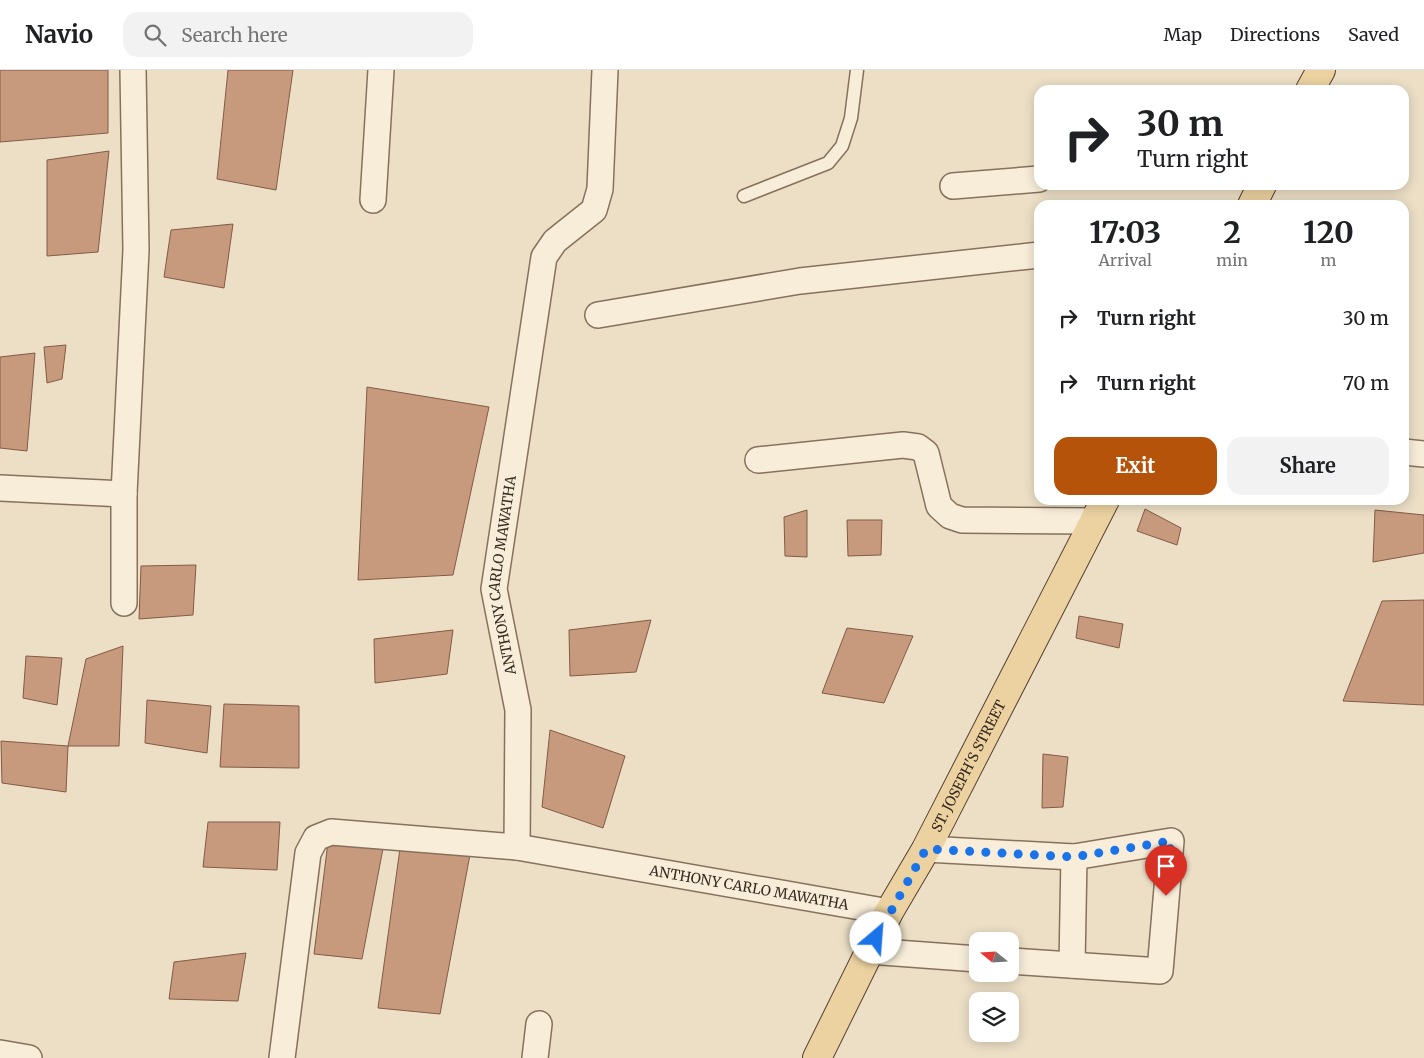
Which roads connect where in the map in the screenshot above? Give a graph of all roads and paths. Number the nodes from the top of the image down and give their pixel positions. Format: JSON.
{"nodes":[{"id":1,"x":133,"y":70,"type":"edge"},
{"id":2,"x":382,"y":70,"type":"edge"},
{"id":3,"x":605,"y":70,"type":"edge"},
{"id":4,"x":857,"y":70,"type":"edge"},
{"id":5,"x":1321,"y":70,"type":"edge"},
{"id":6,"x":1313,"y":85,"type":"edge"},
{"id":7,"x":1034,"y":179,"type":"edge"},
{"id":8,"x":953,"y":186,"type":"dead end"},
{"id":9,"x":744,"y":196,"type":"dead end"},
{"id":10,"x":374,"y":200,"type":"dead end"},
{"id":11,"x":1034,"y":256,"type":"edge"},
{"id":12,"x":598,"y":315,"type":"dead end"},
{"id":13,"x":1409,"y":452,"type":"edge"},
{"id":14,"x":1424,"y":454,"type":"edge"},
{"id":15,"x":758,"y":460,"type":"dead end"},
{"id":16,"x":0,"y":488,"type":"edge"},
{"id":17,"x":124,"y":494,"type":"junction"},
{"id":18,"x":1100,"y":510,"type":"edge"},
{"id":19,"x":124,"y":603,"type":"dead end"},
{"id":20,"x":517,"y":847,"type":"junction"},
{"id":21,"x":926,"y":849,"type":"junction"},
{"id":22,"x":1074,"y":857,"type":"junction"},
{"id":23,"x":889,"y":912,"type":"junction"},
{"id":24,"x":869,"y":951,"type":"junction"},
{"id":25,"x":969,"y":958,"type":"edge"},
{"id":26,"x":1019,"y":962,"type":"edge"},
{"id":27,"x":1072,"y":966,"type":"junction"},
{"id":28,"x":539,"y":1024,"type":"dead end"},
{"id":29,"x":0,"y":1053,"type":"edge"},
{"id":30,"x":29,"y":1058,"type":"edge"},
{"id":31,"x":282,"y":1058,"type":"edge"},
{"id":32,"x":534,"y":1058,"type":"edge"},
{"id":33,"x":817,"y":1058,"type":"edge"}],
"edges":[{"from":1,"to":17,"type":"street"},
{"from":2,"to":10,"type":"street"},
{"from":3,"to":20,"type":"street","name":"ANTHONY CARLO MAWATHA"},
{"from":4,"to":9,"type":"lane"},
{"from":5,"to":6,"type":"main road"},
{"from":7,"to":8,"type":"street"},
{"from":11,"to":12,"type":"street"},
{"from":13,"to":14,"type":"street"},
{"from":15,"to":18,"type":"street"},
{"from":16,"to":17,"type":"street"},
{"from":17,"to":19,"type":"street"},
{"from":18,"to":21,"type":"main road","name":"ST. JOSEPH'S STREET"},
{"from":20,"to":23,"type":"street","name":"ANTHONY CARLO MAWATHA"},
{"from":20,"to":31,"type":"street"},
{"from":21,"to":22,"type":"street"},
{"from":21,"to":23,"type":"main road","name":"ST. JOSEPH'S STREET"},
{"from":22,"to":27,"type":"street"},
{"from":22,"to":27,"type":"street"},
{"from":23,"to":24,"type":"main road","name":"ST. JOSEPH'S STREET"},
{"from":24,"to":25,"type":"street"},
{"from":24,"to":33,"type":"main road","name":"ST. JOSEPH'S STREET"},
{"from":26,"to":27,"type":"street"},
{"from":28,"to":32,"type":"street"},
{"from":29,"to":30,"type":"street"}]}
